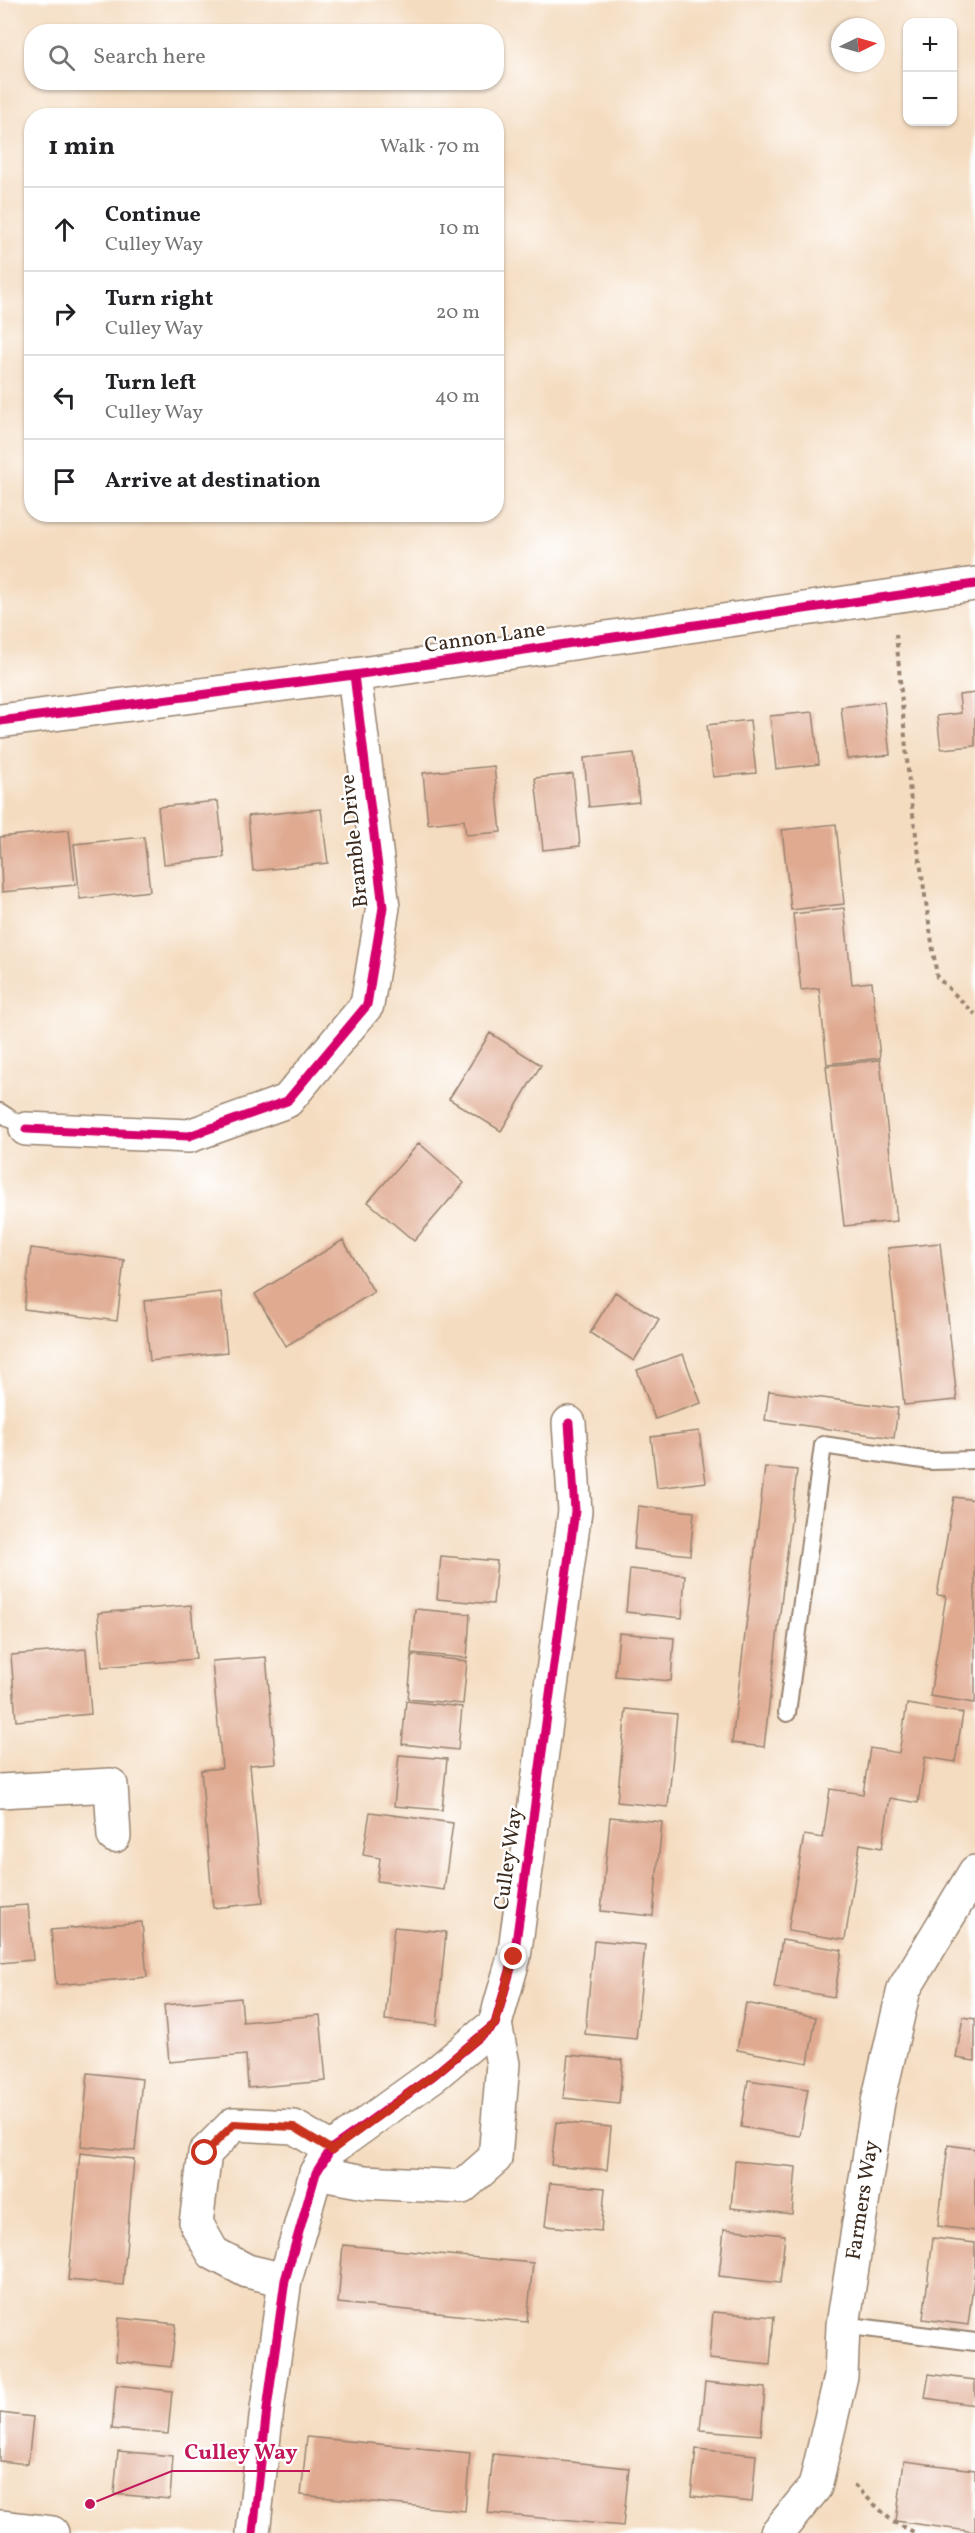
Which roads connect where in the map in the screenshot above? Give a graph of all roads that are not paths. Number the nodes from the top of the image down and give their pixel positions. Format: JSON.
{"nodes":[{"id":1,"x":975,"y":584,"type":"edge"},
{"id":2,"x":354,"y":675,"type":"junction"},
{"id":3,"x":0,"y":721,"type":"edge"},
{"id":4,"x":13,"y":1121,"type":"edge"},
{"id":5,"x":569,"y":1423,"type":"dead end"},
{"id":6,"x":975,"y":1460,"type":"edge"},
{"id":7,"x":787,"y":1713,"type":"dead end"},
{"id":8,"x":0,"y":1791,"type":"edge"},
{"id":9,"x":114,"y":1836,"type":"dead end"},
{"id":10,"x":972,"y":1880,"type":"edge"},
{"id":11,"x":495,"y":2024,"type":"junction"},
{"id":12,"x":324,"y":2161,"type":"junction"},
{"id":13,"x":285,"y":2280,"type":"junction"},
{"id":14,"x":843,"y":2325,"type":"junction"},
{"id":15,"x":975,"y":2342,"type":"edge"},
{"id":16,"x":0,"y":2527,"type":"edge"},
{"id":17,"x":52,"y":2533,"type":"edge"},
{"id":18,"x":253,"y":2533,"type":"edge"},
{"id":19,"x":777,"y":2533,"type":"edge"}],
"edges":[{"from":1,"to":2,"type":"street","name":"Cannon Lane"},
{"from":2,"to":3,"type":"street","name":"Cannon Lane"},
{"from":2,"to":4,"type":"street","name":"Bramble Drive"},
{"from":5,"to":11,"type":"street","name":"Culley Way"},
{"from":6,"to":7,"type":"lane"},
{"from":8,"to":9,"type":"street"},
{"from":10,"to":14,"type":"street","name":"Farmers Way"},
{"from":11,"to":12,"type":"street"},
{"from":11,"to":12,"type":"street","name":"Culley Way"},
{"from":12,"to":13,"type":"street"},
{"from":12,"to":13,"type":"street","name":"Culley Way"},
{"from":13,"to":18,"type":"street"},
{"from":14,"to":15,"type":"lane"},
{"from":14,"to":19,"type":"street","name":"Farmers Way"},
{"from":16,"to":17,"type":"street"}]}
